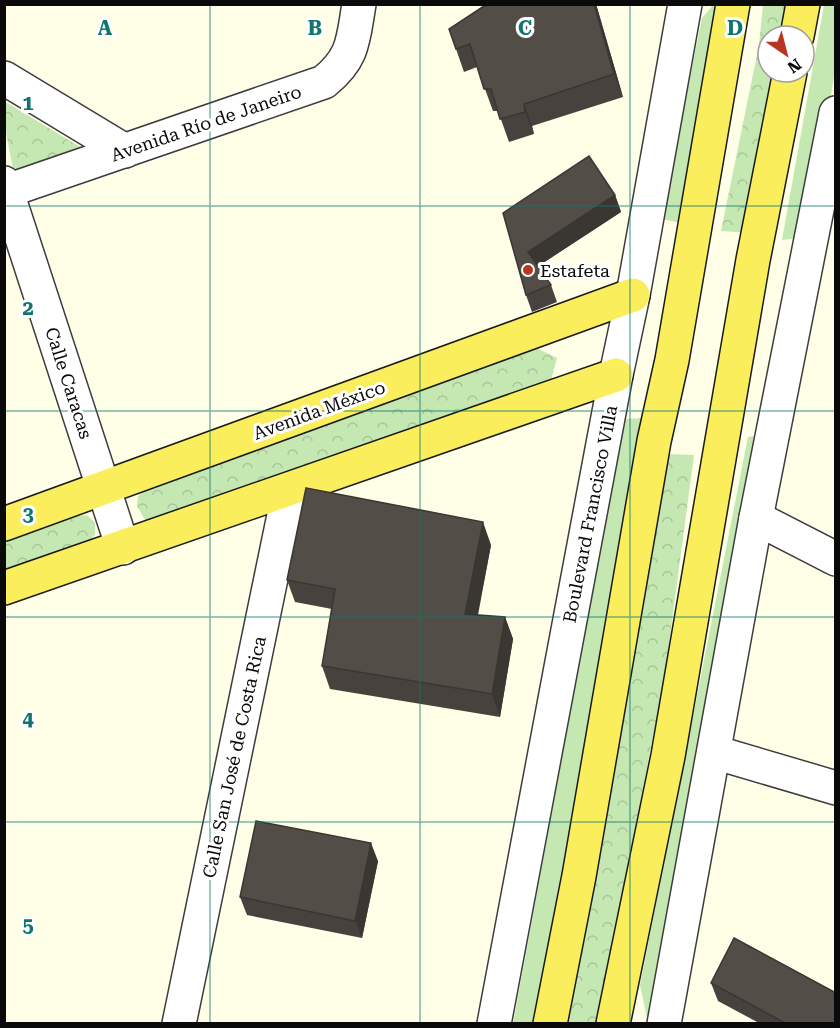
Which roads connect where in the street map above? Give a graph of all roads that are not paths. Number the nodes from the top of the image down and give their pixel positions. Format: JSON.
{"nodes":[{"id":1,"x":359,"y":4,"type":"edge"},
{"id":2,"x":685,"y":4,"type":"edge"},
{"id":3,"x":733,"y":4,"type":"edge"},
{"id":4,"x":803,"y":4,"type":"edge"},
{"id":5,"x":799,"y":24,"type":"edge"},
{"id":6,"x":4,"y":78,"type":"edge"},
{"id":7,"x":788,"y":84,"type":"edge"},
{"id":8,"x":836,"y":113,"type":"edge"},
{"id":9,"x":125,"y":151,"type":"junction"},
{"id":10,"x":5,"y":189,"type":"edge"},
{"id":11,"x":633,"y":294,"type":"junction"},
{"id":12,"x":616,"y":375,"type":"junction"},
{"id":13,"x":104,"y":489,"type":"junction"},
{"id":14,"x":289,"y":491,"type":"junction"},
{"id":15,"x":756,"y":518,"type":"junction"},
{"id":16,"x":4,"y":524,"type":"edge"},
{"id":17,"x":123,"y":548,"type":"junction"},
{"id":18,"x":836,"y":559,"type":"edge"},
{"id":19,"x":4,"y":588,"type":"edge"},
{"id":20,"x":714,"y":752,"type":"junction"},
{"id":21,"x":836,"y":788,"type":"edge"},
{"id":22,"x":617,"y":1020,"type":"edge"},
{"id":23,"x":179,"y":1023,"type":"edge"},
{"id":24,"x":494,"y":1023,"type":"edge"},
{"id":25,"x":550,"y":1023,"type":"edge"},
{"id":26,"x":664,"y":1023,"type":"edge"}],
"edges":[{"from":1,"to":9,"type":"street","name":"Avenida Río de Janeiro"},
{"from":2,"to":11,"type":"street","name":"Boulevard Francisco Villa"},
{"from":3,"to":25,"type":"main road"},
{"from":4,"to":5,"type":"main road"},
{"from":6,"to":9,"type":"street"},
{"from":7,"to":22,"type":"main road"},
{"from":8,"to":15,"type":"street"},
{"from":9,"to":10,"type":"street","name":"Avenida Río de Janeiro"},
{"from":10,"to":13,"type":"street","name":"Calle Caracas"},
{"from":11,"to":12,"type":"street","name":"Boulevard Francisco Villa"},
{"from":11,"to":13,"type":"main road","name":"Avenida México"},
{"from":12,"to":14,"type":"main road"},
{"from":12,"to":24,"type":"street","name":"Boulevard Francisco Villa"},
{"from":13,"to":16,"type":"main road","name":"Avenida México"},
{"from":13,"to":17,"type":"street","name":"Calle Caracas"},
{"from":14,"to":17,"type":"main road"},
{"from":14,"to":23,"type":"street","name":"Calle San José de Costa Rica"},
{"from":15,"to":18,"type":"street"},
{"from":15,"to":20,"type":"street"},
{"from":17,"to":19,"type":"main road"},
{"from":20,"to":21,"type":"street"},
{"from":20,"to":26,"type":"street"}]}
